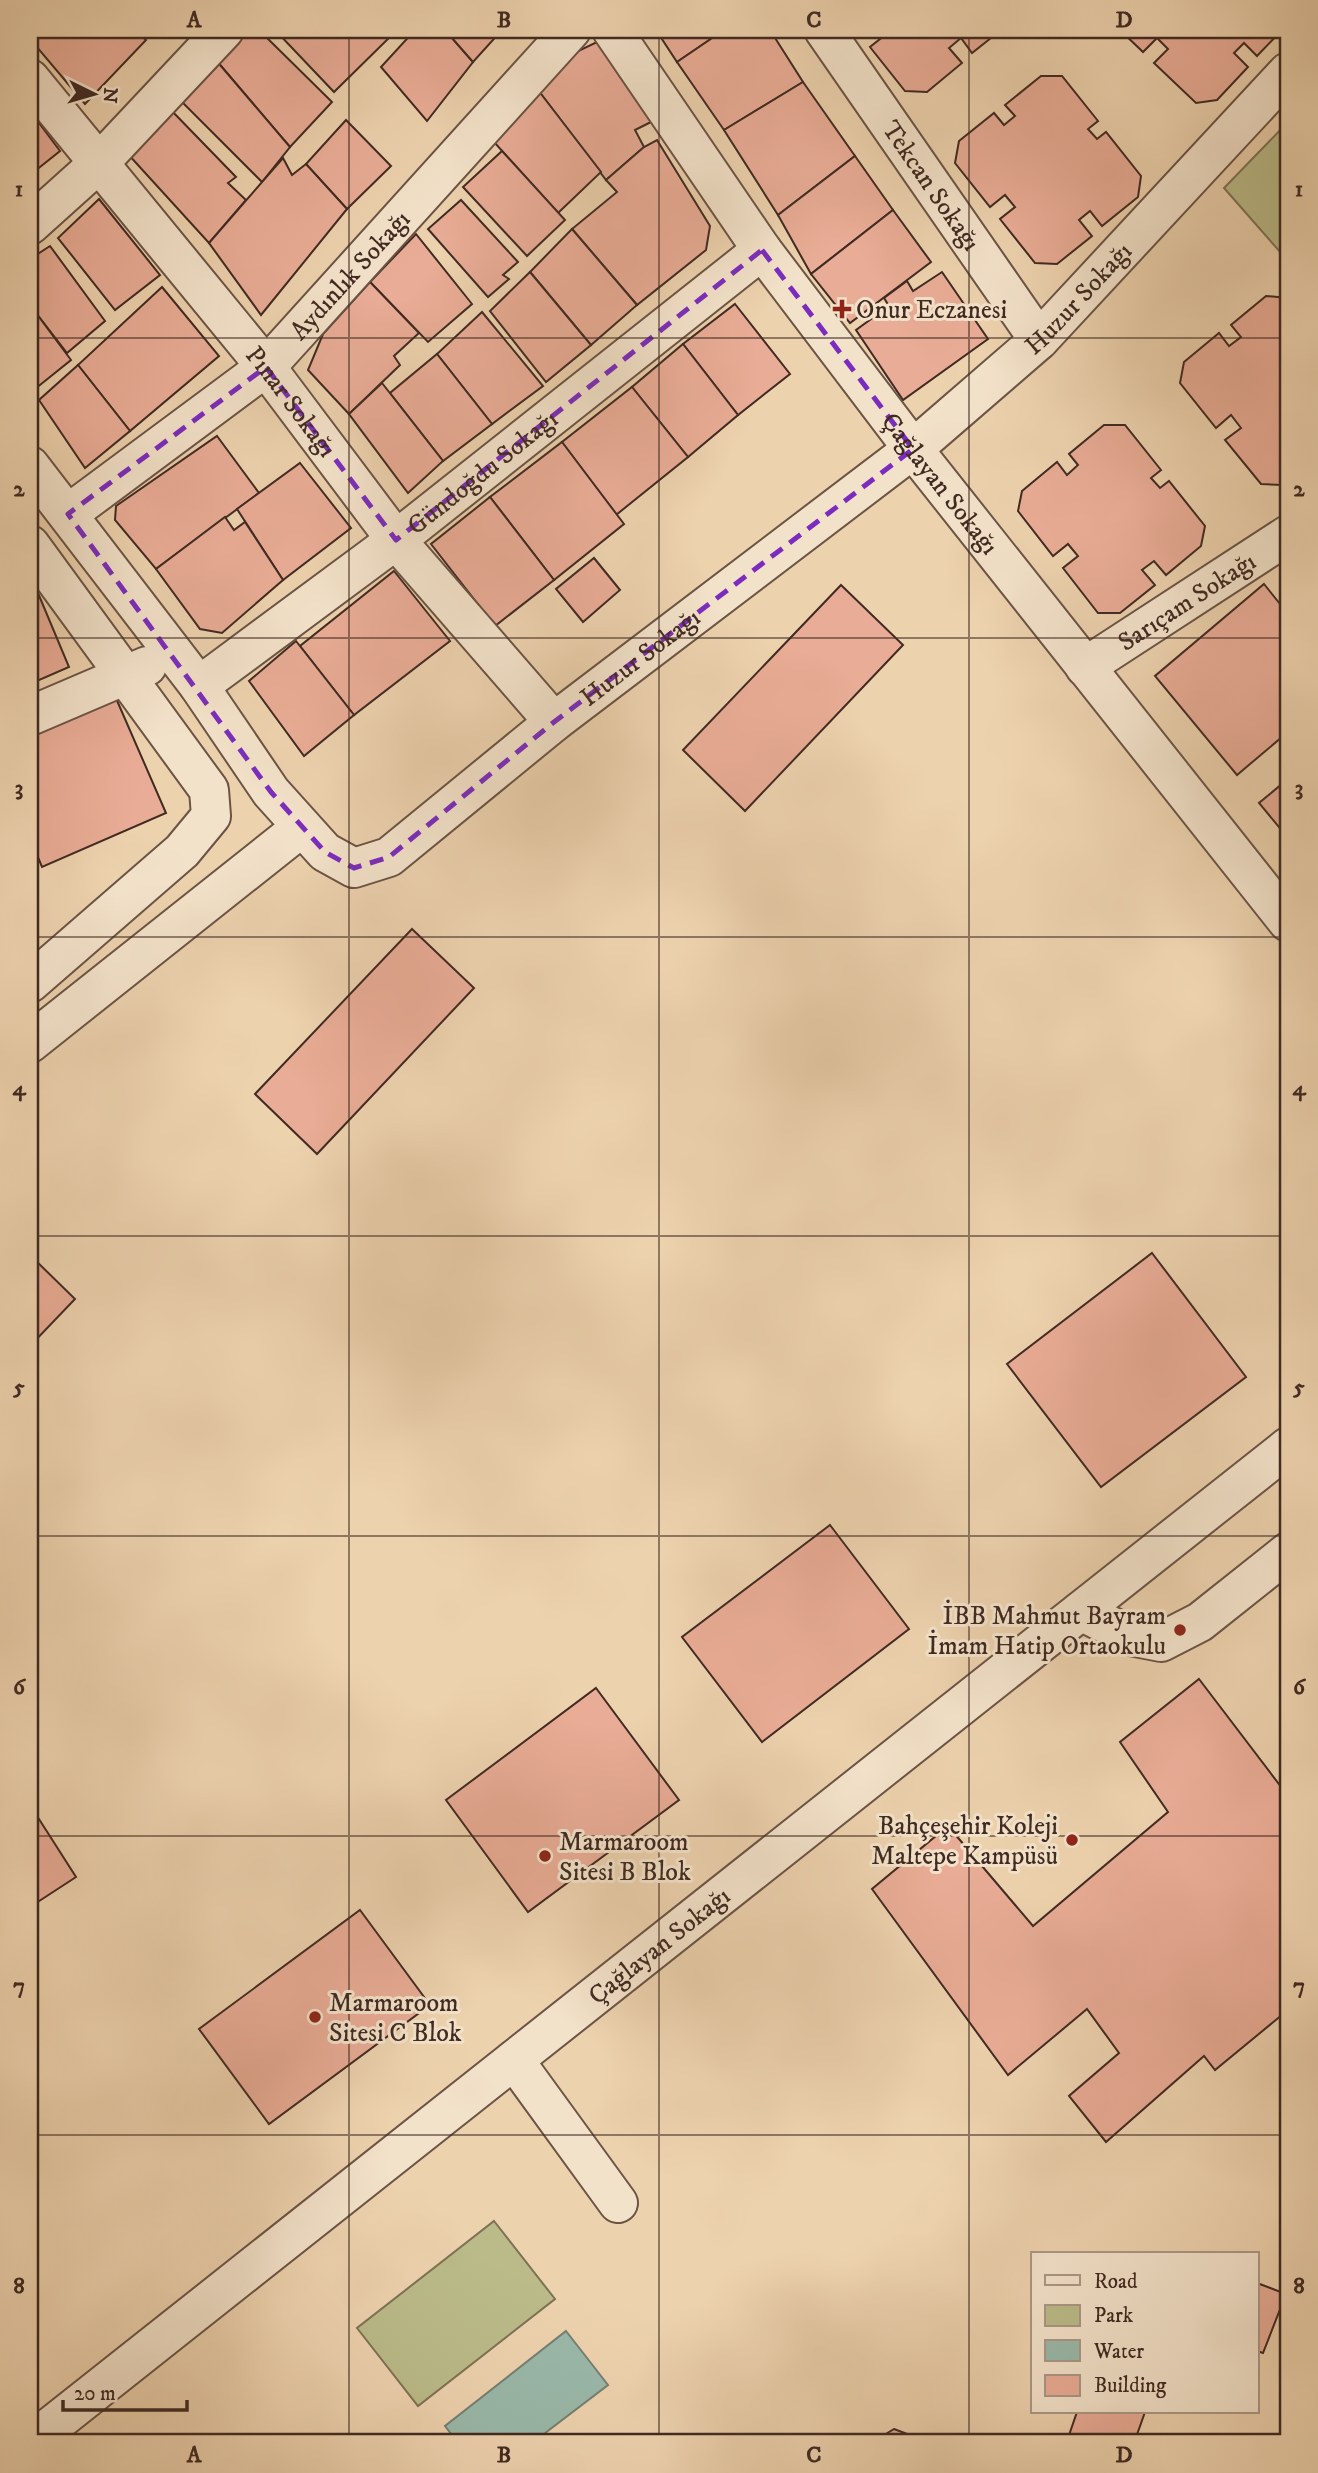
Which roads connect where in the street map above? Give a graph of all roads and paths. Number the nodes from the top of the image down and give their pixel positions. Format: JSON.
{"nodes":[{"id":1,"x":224,"y":30,"type":"edge"},
{"id":2,"x":571,"y":30,"type":"edge"},
{"id":3,"x":612,"y":30,"type":"edge"},
{"id":4,"x":824,"y":30,"type":"edge"},
{"id":5,"x":1288,"y":72,"type":"edge"},
{"id":6,"x":30,"y":79,"type":"edge"},
{"id":7,"x":100,"y":162,"type":"junction"},
{"id":8,"x":30,"y":225,"type":"edge"},
{"id":9,"x":762,"y":250,"type":"junction"},
{"id":10,"x":1039,"y":340,"type":"junction"},
{"id":11,"x":266,"y":367,"type":"junction"},
{"id":12,"x":913,"y":450,"type":"junction"},
{"id":13,"x":30,"y":466,"type":"edge"},
{"id":14,"x":68,"y":514,"type":"junction"},
{"id":15,"x":1288,"y":535,"type":"edge"},
{"id":16,"x":396,"y":540,"type":"junction"},
{"id":17,"x":30,"y":545,"type":"edge"},
{"id":18,"x":175,"y":654,"type":"junction"},
{"id":19,"x":1085,"y":667,"type":"junction"},
{"id":20,"x":125,"y":675,"type":"junction"},
{"id":21,"x":199,"y":687,"type":"junction"},
{"id":22,"x":30,"y":716,"type":"edge"},
{"id":23,"x":554,"y":722,"type":"junction"},
{"id":24,"x":302,"y":827,"type":"junction"},
{"id":25,"x":1288,"y":922,"type":"edge"},
{"id":26,"x":34,"y":966,"type":"edge"},
{"id":27,"x":30,"y":1043,"type":"edge"},
{"id":28,"x":1288,"y":1447,"type":"edge"},
{"id":29,"x":1288,"y":1552,"type":"edge"},
{"id":30,"x":1081,"y":1611,"type":"junction"},
{"id":31,"x":514,"y":2060,"type":"junction"},
{"id":32,"x":618,"y":2203,"type":"dead end"},
{"id":33,"x":30,"y":2443,"type":"edge"}],
"edges":[{"from":1,"to":7,"type":"street"},
{"from":2,"to":11,"type":"street","name":"Aydınlık Sokağı"},
{"from":3,"to":9,"type":"street","name":"Çağlayan Sokağı"},
{"from":4,"to":10,"type":"street","name":"Tekcan Sokağı"},
{"from":5,"to":10,"type":"street","name":"Huzur Sokağı"},
{"from":6,"to":7,"type":"street","name":"Pınar Sokağı"},
{"from":7,"to":8,"type":"street"},
{"from":7,"to":11,"type":"street","name":"Pınar Sokağı"},
{"from":9,"to":12,"type":"street","name":"Çağlayan Sokağı"},
{"from":9,"to":16,"type":"street","name":"Gündoğdu Sokağı"},
{"from":10,"to":12,"type":"street","name":"Huzur Sokağı"},
{"from":11,"to":14,"type":"street","name":"Aydınlık Sokağı"},
{"from":11,"to":16,"type":"street","name":"Pınar Sokağı"},
{"from":12,"to":19,"type":"street","name":"Çağlayan Sokağı"},
{"from":12,"to":23,"type":"street","name":"Huzur Sokağı"},
{"from":13,"to":14,"type":"street","name":"Huzur Sokağı"},
{"from":14,"to":18,"type":"street","name":"Huzur Sokağı"},
{"from":15,"to":19,"type":"street","name":"Sarıçam Sokağı"},
{"from":16,"to":21,"type":"street","name":"Gündoğdu Sokağı"},
{"from":16,"to":23,"type":"street","name":"Pınar Sokağı"},
{"from":17,"to":20,"type":"street"},
{"from":18,"to":20,"type":"street"},
{"from":18,"to":21,"type":"street","name":"Huzur Sokağı"},
{"from":19,"to":25,"type":"street","name":"Çağlayan Sokağı"},
{"from":20,"to":22,"type":"street"},
{"from":20,"to":26,"type":"street"},
{"from":21,"to":24,"type":"street","name":"Huzur Sokağı"},
{"from":23,"to":24,"type":"street","name":"Huzur Sokağı"},
{"from":24,"to":27,"type":"street"},
{"from":28,"to":30,"type":"street","name":"Çağlayan Sokağı"},
{"from":29,"to":30,"type":"street"},
{"from":30,"to":31,"type":"street","name":"Çağlayan Sokağı"},
{"from":31,"to":32,"type":"street"},
{"from":31,"to":33,"type":"street","name":"Çağlayan Sokağı"}]}
